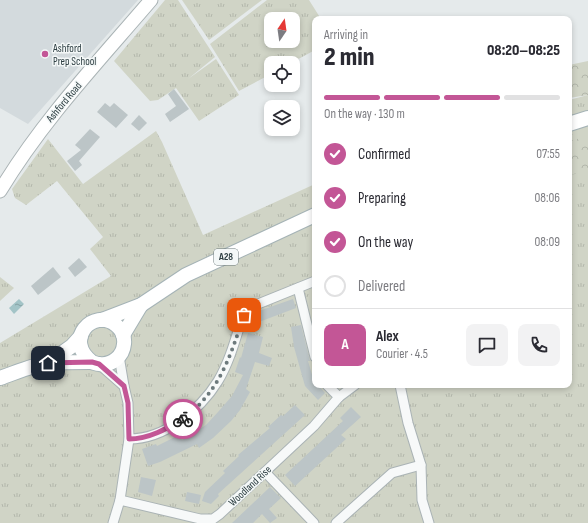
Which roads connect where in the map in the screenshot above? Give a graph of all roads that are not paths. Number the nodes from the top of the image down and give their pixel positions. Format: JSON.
{"nodes":[{"id":1,"x":151,"y":0,"type":"edge"},
{"id":2,"x":588,"y":118,"type":"edge"},
{"id":3,"x":572,"y":123,"type":"edge"},
{"id":4,"x":0,"y":191,"type":"edge"},
{"id":5,"x":312,"y":216,"type":"edge"},
{"id":6,"x":312,"y":282,"type":"edge"},
{"id":7,"x":298,"y":288,"type":"junction"},
{"id":8,"x":141,"y":305,"type":"junction"},
{"id":9,"x":102,"y":320,"type":"junction"},
{"id":10,"x":123,"y":335,"type":"junction"},
{"id":11,"x":81,"y":336,"type":"junction"},
{"id":12,"x":312,"y":344,"type":"edge"},
{"id":13,"x":119,"y":356,"type":"junction"},
{"id":14,"x":48,"y":363,"type":"junction"},
{"id":15,"x":95,"y":363,"type":"junction"},
{"id":16,"x":0,"y":378,"type":"edge"},
{"id":17,"x":124,"y":386,"type":"junction"},
{"id":18,"x":330,"y":388,"type":"edge"},
{"id":19,"x":351,"y":388,"type":"edge"},
{"id":20,"x":401,"y":388,"type":"edge"},
{"id":21,"x":339,"y":398,"type":"junction"},
{"id":22,"x":129,"y":439,"type":"junction"},
{"id":23,"x":421,"y":465,"type":"junction"},
{"id":24,"x":265,"y":472,"type":"junction"},
{"id":25,"x":120,"y":500,"type":"junction"},
{"id":26,"x":113,"y":523,"type":"edge"},
{"id":27,"x":314,"y":523,"type":"edge"},
{"id":28,"x":336,"y":523,"type":"edge"},
{"id":29,"x":429,"y":523,"type":"edge"}],
"edges":[{"from":1,"to":4,"type":"street","name":"Ashford Road"},
{"from":2,"to":3,"type":"main road"},
{"from":5,"to":8,"type":"main road","number":"A28"},
{"from":6,"to":7,"type":"street"},
{"from":7,"to":12,"type":"street"},
{"from":7,"to":22,"type":"street"},
{"from":8,"to":9,"type":"main road","number":"A28"},
{"from":8,"to":10,"type":"main road","number":"A28"},
{"from":9,"to":10,"type":"main road"},
{"from":9,"to":11,"type":"main road"},
{"from":10,"to":13,"type":"main road"},
{"from":11,"to":14,"type":"main road"},
{"from":11,"to":15,"type":"main road"},
{"from":13,"to":15,"type":"main road"},
{"from":13,"to":17,"type":"street"},
{"from":14,"to":15,"type":"main road"},
{"from":14,"to":16,"type":"main road"},
{"from":15,"to":17,"type":"street"},
{"from":17,"to":22,"type":"street"},
{"from":18,"to":21,"type":"street"},
{"from":19,"to":21,"type":"street","name":"Woodland Rise"},
{"from":20,"to":23,"type":"street"},
{"from":21,"to":24,"type":"street","name":"Woodland Rise"},
{"from":22,"to":25,"type":"street"},
{"from":23,"to":28,"type":"street"},
{"from":23,"to":29,"type":"street"},
{"from":24,"to":25,"type":"street","name":"Woodland Rise"},
{"from":24,"to":27,"type":"street"},
{"from":25,"to":26,"type":"street"}]}
